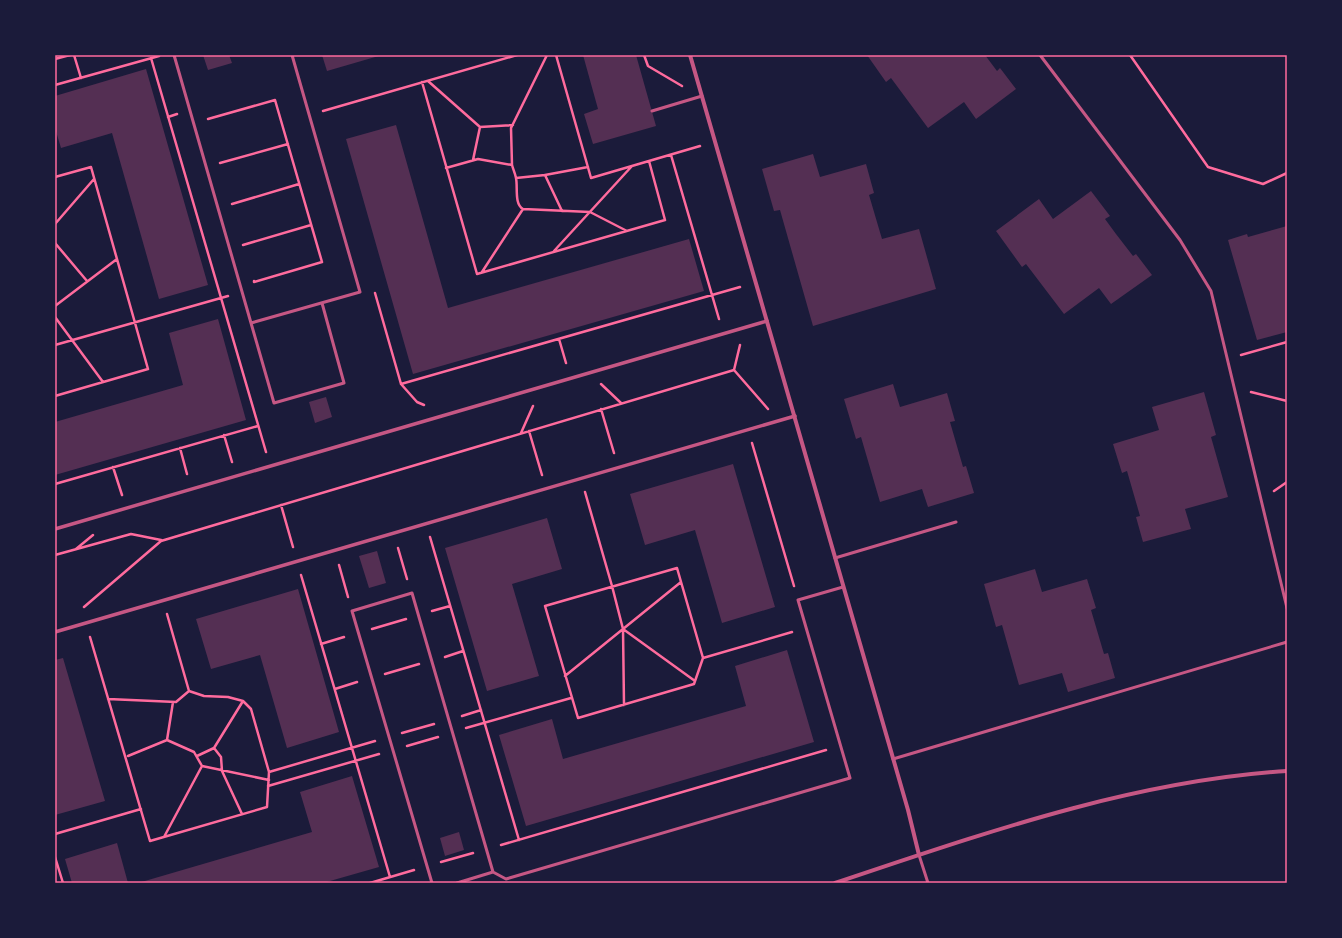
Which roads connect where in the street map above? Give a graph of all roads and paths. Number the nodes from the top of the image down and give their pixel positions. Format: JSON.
{"nodes":[{"id":1,"x":70,"y":55,"type":"edge"},
{"id":2,"x":74,"y":55,"type":"edge"},
{"id":3,"x":162,"y":55,"type":"edge"},
{"id":4,"x":174,"y":55,"type":"edge"},
{"id":5,"x":292,"y":55,"type":"edge"},
{"id":6,"x":517,"y":55,"type":"edge"},
{"id":7,"x":548,"y":55,"type":"edge"},
{"id":8,"x":556,"y":55,"type":"edge"},
{"id":9,"x":644,"y":55,"type":"edge"},
{"id":10,"x":690,"y":55,"type":"edge"},
{"id":11,"x":1040,"y":55,"type":"edge"},
{"id":12,"x":1130,"y":55,"type":"edge"},
{"id":13,"x":151,"y":58,"type":"junction"},
{"id":14,"x":55,"y":59,"type":"edge"},
{"id":15,"x":81,"y":78,"type":"junction"},
{"id":16,"x":428,"y":81,"type":"junction"},
{"id":17,"x":422,"y":82,"type":"junction"},
{"id":18,"x":55,"y":86,"type":"edge"},
{"id":19,"x":682,"y":86,"type":"dead end"},
{"id":20,"x":702,"y":96,"type":"junction"},
{"id":21,"x":321,"y":104,"type":"dead end"},
{"id":22,"x":323,"y":111,"type":"junction"},
{"id":23,"x":652,"y":111,"type":"dead end"},
{"id":24,"x":325,"y":118,"type":"dead end"},
{"id":25,"x":513,"y":125,"type":"junction"},
{"id":26,"x":210,"y":126,"type":"dead end"},
{"id":27,"x":480,"y":127,"type":"junction"},
{"id":28,"x":288,"y":144,"type":"junction"},
{"id":29,"x":700,"y":146,"type":"dead end"},
{"id":30,"x":671,"y":154,"type":"junction"},
{"id":31,"x":218,"y":156,"type":"dead end"},
{"id":32,"x":473,"y":160,"type":"junction"},
{"id":33,"x":649,"y":161,"type":"junction"},
{"id":34,"x":220,"y":163,"type":"junction"},
{"id":35,"x":512,"y":165,"type":"junction"},
{"id":36,"x":632,"y":166,"type":"junction"},
{"id":37,"x":588,"y":167,"type":"junction"},
{"id":38,"x":446,"y":168,"type":"junction"},
{"id":39,"x":222,"y":170,"type":"dead end"},
{"id":40,"x":1287,"y":173,"type":"edge"},
{"id":41,"x":545,"y":175,"type":"junction"},
{"id":42,"x":55,"y":177,"type":"edge"},
{"id":43,"x":516,"y":178,"type":"junction"},
{"id":44,"x":94,"y":179,"type":"junction"},
{"id":45,"x":300,"y":184,"type":"junction"},
{"id":46,"x":523,"y":209,"type":"junction"},
{"id":47,"x":234,"y":210,"type":"dead end"},
{"id":48,"x":562,"y":211,"type":"junction"},
{"id":49,"x":590,"y":212,"type":"junction"},
{"id":50,"x":55,"y":224,"type":"edge"},
{"id":51,"x":311,"y":225,"type":"junction"},
{"id":52,"x":627,"y":231,"type":"junction"},
{"id":53,"x":242,"y":238,"type":"dead end"},
{"id":54,"x":55,"y":243,"type":"edge"},
{"id":55,"x":243,"y":245,"type":"junction"},
{"id":56,"x":246,"y":252,"type":"dead end"},
{"id":57,"x":554,"y":252,"type":"junction"},
{"id":58,"x":117,"y":259,"type":"junction"},
{"id":59,"x":482,"y":272,"type":"junction"},
{"id":60,"x":252,"y":274,"type":"dead end"},
{"id":61,"x":87,"y":281,"type":"junction"},
{"id":62,"x":740,"y":287,"type":"dead end"},
{"id":63,"x":374,"y":288,"type":"dead end"},
{"id":64,"x":242,"y":292,"type":"junction"},
{"id":65,"x":712,"y":295,"type":"junction"},
{"id":66,"x":220,"y":298,"type":"junction"},
{"id":67,"x":322,"y":303,"type":"junction"},
{"id":68,"x":55,"y":306,"type":"edge"},
{"id":69,"x":55,"y":317,"type":"edge"},
{"id":70,"x":767,"y":321,"type":"junction"},
{"id":71,"x":135,"y":322,"type":"junction"},
{"id":72,"x":251,"y":323,"type":"junction"},
{"id":73,"x":744,"y":328,"type":"junction"},
{"id":74,"x":723,"y":334,"type":"junction"},
{"id":75,"x":560,"y":339,"type":"junction"},
{"id":76,"x":73,"y":340,"type":"junction"},
{"id":77,"x":1287,"y":342,"type":"edge"},
{"id":78,"x":55,"y":345,"type":"edge"},
{"id":79,"x":1227,"y":359,"type":"junction"},
{"id":80,"x":734,"y":370,"type":"junction"},
{"id":81,"x":589,"y":373,"type":"junction"},
{"id":82,"x":571,"y":378,"type":"junction"},
{"id":83,"x":103,"y":382,"type":"junction"},
{"id":84,"x":401,"y":384,"type":"junction"},
{"id":85,"x":542,"y":387,"type":"junction"},
{"id":86,"x":1248,"y":391,"type":"dead end"},
{"id":87,"x":55,"y":396,"type":"edge"},
{"id":88,"x":1287,"y":401,"type":"edge"},
{"id":89,"x":621,"y":404,"type":"junction"},
{"id":90,"x":601,"y":410,"type":"junction"},
{"id":91,"x":444,"y":416,"type":"junction"},
{"id":92,"x":795,"y":416,"type":"junction"},
{"id":93,"x":778,"y":421,"type":"junction"},
{"id":94,"x":258,"y":426,"type":"junction"},
{"id":95,"x":748,"y":430,"type":"junction"},
{"id":96,"x":529,"y":431,"type":"junction"},
{"id":97,"x":521,"y":433,"type":"junction"},
{"id":98,"x":224,"y":435,"type":"junction"},
{"id":99,"x":180,"y":448,"type":"junction"},
{"id":100,"x":270,"y":466,"type":"junction"},
{"id":101,"x":618,"y":468,"type":"junction"},
{"id":102,"x":236,"y":476,"type":"junction"},
{"id":103,"x":581,"y":479,"type":"junction"},
{"id":104,"x":55,"y":484,"type":"edge"},
{"id":105,"x":192,"y":489,"type":"junction"},
{"id":106,"x":546,"y":489,"type":"junction"},
{"id":107,"x":281,"y":505,"type":"junction"},
{"id":108,"x":956,"y":522,"type":"dead end"},
{"id":109,"x":426,"y":524,"type":"junction"},
{"id":110,"x":55,"y":529,"type":"edge"},
{"id":111,"x":394,"y":533,"type":"junction"},
{"id":112,"x":161,"y":541,"type":"junction"},
{"id":113,"x":334,"y":550,"type":"junction"},
{"id":114,"x":55,"y":556,"type":"edge"},
{"id":115,"x":835,"y":558,"type":"junction"},
{"id":116,"x":297,"y":561,"type":"junction"},
{"id":117,"x":681,"y":582,"type":"junction"},
{"id":118,"x":612,"y":586,"type":"junction"},
{"id":119,"x":844,"y":587,"type":"junction"},
{"id":120,"x":412,"y":593,"type":"junction"},
{"id":121,"x":798,"y":600,"type":"junction"},
{"id":122,"x":163,"y":601,"type":"junction"},
{"id":123,"x":450,"y":606,"type":"junction"},
{"id":124,"x":1287,"y":608,"type":"edge"},
{"id":125,"x":352,"y":611,"type":"junction"},
{"id":126,"x":79,"y":612,"type":"dead end"},
{"id":127,"x":418,"y":616,"type":"junction"},
{"id":128,"x":86,"y":623,"type":"junction"},
{"id":129,"x":806,"y":628,"type":"junction"},
{"id":130,"x":623,"y":629,"type":"junction"},
{"id":131,"x":55,"y":632,"type":"edge"},
{"id":132,"x":359,"y":633,"type":"junction"},
{"id":133,"x":1287,"y":642,"type":"edge"},
{"id":134,"x":322,"y":644,"type":"junction"},
{"id":135,"x":463,"y":651,"type":"junction"},
{"id":136,"x":703,"y":658,"type":"junction"},
{"id":137,"x":431,"y":660,"type":"junction"},
{"id":138,"x":565,"y":676,"type":"junction"},
{"id":139,"x":372,"y":678,"type":"junction"},
{"id":140,"x":695,"y":681,"type":"junction"},
{"id":141,"x":335,"y":689,"type":"junction"},
{"id":142,"x":189,"y":691,"type":"junction"},
{"id":143,"x":571,"y":698,"type":"junction"},
{"id":144,"x":108,"y":699,"type":"junction"},
{"id":145,"x":243,"y":701,"type":"junction"},
{"id":146,"x":173,"y":702,"type":"junction"},
{"id":147,"x":624,"y":705,"type":"junction"},
{"id":148,"x":484,"y":723,"type":"junction"},
{"id":149,"x":452,"y":733,"type":"junction"},
{"id":150,"x":167,"y":740,"type":"junction"},
{"id":151,"x":840,"y":746,"type":"junction"},
{"id":152,"x":214,"y":748,"type":"junction"},
{"id":153,"x":393,"y":750,"type":"junction"},
{"id":154,"x":128,"y":756,"type":"dead end"},
{"id":155,"x":197,"y":756,"type":"junction"},
{"id":156,"x":893,"y":759,"type":"junction"},
{"id":157,"x":356,"y":761,"type":"junction"},
{"id":158,"x":202,"y":766,"type":"junction"},
{"id":159,"x":222,"y":771,"type":"junction"},
{"id":160,"x":1287,"y":771,"type":"edge"},
{"id":161,"x":268,"y":780,"type":"junction"},
{"id":162,"x":268,"y":786,"type":"junction"},
{"id":163,"x":141,"y":809,"type":"junction"},
{"id":164,"x":242,"y":814,"type":"junction"},
{"id":165,"x":55,"y":834,"type":"edge"},
{"id":166,"x":164,"y":837,"type":"junction"},
{"id":167,"x":519,"y":840,"type":"junction"},
{"id":168,"x":486,"y":849,"type":"junction"},
{"id":169,"x":919,"y":855,"type":"junction"},
{"id":170,"x":55,"y":857,"type":"edge"},
{"id":171,"x":427,"y":866,"type":"junction"},
{"id":172,"x":493,"y":872,"type":"junction"},
{"id":173,"x":390,"y":877,"type":"junction"},
{"id":174,"x":63,"y":883,"type":"edge"},
{"id":175,"x":370,"y":883,"type":"edge"},
{"id":176,"x":432,"y":883,"type":"edge"},
{"id":177,"x":456,"y":883,"type":"edge"},
{"id":178,"x":835,"y":883,"type":"edge"},
{"id":179,"x":928,"y":883,"type":"edge"}],
"edges":[{"from":1,"to":14,"type":"path"},
{"from":2,"to":15,"type":"path"},
{"from":3,"to":13,"type":"path"},
{"from":4,"to":64,"type":"lane"},
{"from":5,"to":67,"type":"lane"},
{"from":6,"to":16,"type":"path"},
{"from":7,"to":25,"type":"path"},
{"from":8,"to":37,"type":"path"},
{"from":9,"to":19,"type":"path"},
{"from":10,"to":20,"type":"street"},
{"from":11,"to":79,"type":"lane"},
{"from":12,"to":40,"type":"path"},
{"from":13,"to":15,"type":"path"},
{"from":13,"to":66,"type":"path"},
{"from":15,"to":18,"type":"path"},
{"from":16,"to":17,"type":"path"},
{"from":16,"to":27,"type":"path"},
{"from":17,"to":22,"type":"path"},
{"from":17,"to":38,"type":"path"},
{"from":20,"to":23,"type":"lane"},
{"from":20,"to":70,"type":"street"},
{"from":21,"to":22,"type":"path"},
{"from":22,"to":24,"type":"path"},
{"from":25,"to":27,"type":"path"},
{"from":25,"to":35,"type":"path"},
{"from":26,"to":28,"type":"path"},
{"from":27,"to":32,"type":"path"},
{"from":28,"to":34,"type":"path"},
{"from":28,"to":45,"type":"path"},
{"from":29,"to":30,"type":"path"},
{"from":30,"to":33,"type":"path"},
{"from":30,"to":65,"type":"path"},
{"from":31,"to":34,"type":"path"},
{"from":32,"to":35,"type":"path"},
{"from":32,"to":38,"type":"path"},
{"from":33,"to":36,"type":"path"},
{"from":33,"to":52,"type":"path"},
{"from":34,"to":39,"type":"path"},
{"from":35,"to":43,"type":"path"},
{"from":36,"to":37,"type":"path"},
{"from":36,"to":49,"type":"path"},
{"from":37,"to":41,"type":"path"},
{"from":38,"to":59,"type":"path"},
{"from":41,"to":43,"type":"path"},
{"from":41,"to":48,"type":"path"},
{"from":42,"to":44,"type":"path"},
{"from":43,"to":46,"type":"path"},
{"from":44,"to":50,"type":"path"},
{"from":44,"to":58,"type":"path"},
{"from":45,"to":47,"type":"path"},
{"from":45,"to":51,"type":"path"},
{"from":46,"to":48,"type":"path"},
{"from":46,"to":59,"type":"path"},
{"from":48,"to":49,"type":"path"},
{"from":49,"to":52,"type":"path"},
{"from":49,"to":57,"type":"path"},
{"from":51,"to":55,"type":"path"},
{"from":51,"to":60,"type":"path"},
{"from":52,"to":57,"type":"path"},
{"from":53,"to":55,"type":"path"},
{"from":54,"to":61,"type":"path"},
{"from":55,"to":56,"type":"path"},
{"from":57,"to":59,"type":"path"},
{"from":58,"to":61,"type":"path"},
{"from":58,"to":71,"type":"path"},
{"from":61,"to":68,"type":"path"},
{"from":62,"to":65,"type":"path"},
{"from":63,"to":84,"type":"path"},
{"from":64,"to":66,"type":"path"},
{"from":64,"to":72,"type":"lane"},
{"from":65,"to":74,"type":"path"},
{"from":65,"to":75,"type":"path"},
{"from":66,"to":71,"type":"path"},
{"from":66,"to":94,"type":"path"},
{"from":67,"to":72,"type":"lane"},
{"from":67,"to":72,"type":"lane"},
{"from":69,"to":76,"type":"path"},
{"from":70,"to":73,"type":"street"},
{"from":70,"to":92,"type":"street"},
{"from":71,"to":76,"type":"path"},
{"from":71,"to":83,"type":"path"},
{"from":73,"to":74,"type":"street"},
{"from":73,"to":80,"type":"path"},
{"from":74,"to":81,"type":"street"},
{"from":75,"to":82,"type":"path"},
{"from":75,"to":84,"type":"path"},
{"from":76,"to":78,"type":"path"},
{"from":76,"to":83,"type":"path"},
{"from":77,"to":79,"type":"path"},
{"from":79,"to":124,"type":"lane"},
{"from":80,"to":89,"type":"path"},
{"from":80,"to":93,"type":"path"},
{"from":81,"to":82,"type":"street"},
{"from":81,"to":89,"type":"path"},
{"from":82,"to":85,"type":"street"},
{"from":83,"to":87,"type":"path"},
{"from":84,"to":91,"type":"path"},
{"from":85,"to":91,"type":"street"},
{"from":85,"to":97,"type":"path"},
{"from":86,"to":88,"type":"path"},
{"from":89,"to":90,"type":"path"},
{"from":90,"to":96,"type":"path"},
{"from":90,"to":101,"type":"path"},
{"from":91,"to":100,"type":"street"},
{"from":92,"to":93,"type":"street"},
{"from":92,"to":115,"type":"street"},
{"from":93,"to":95,"type":"street"},
{"from":94,"to":98,"type":"path"},
{"from":94,"to":100,"type":"path"},
{"from":95,"to":101,"type":"street"},
{"from":95,"to":121,"type":"path"},
{"from":96,"to":97,"type":"path"},
{"from":96,"to":106,"type":"path"},
{"from":97,"to":107,"type":"path"},
{"from":98,"to":99,"type":"path"},
{"from":98,"to":102,"type":"path"},
{"from":99,"to":104,"type":"path"},
{"from":99,"to":105,"type":"path"},
{"from":100,"to":102,"type":"street"},
{"from":101,"to":103,"type":"street"},
{"from":102,"to":105,"type":"street"},
{"from":103,"to":106,"type":"street"},
{"from":103,"to":118,"type":"path"},
{"from":105,"to":110,"type":"street"},
{"from":106,"to":109,"type":"street"},
{"from":107,"to":112,"type":"path"},
{"from":107,"to":116,"type":"path"},
{"from":108,"to":115,"type":"lane"},
{"from":109,"to":111,"type":"street"},
{"from":109,"to":123,"type":"path"},
{"from":111,"to":113,"type":"street"},
{"from":111,"to":120,"type":"path"},
{"from":112,"to":114,"type":"path"},
{"from":112,"to":126,"type":"path"},
{"from":113,"to":116,"type":"street"},
{"from":113,"to":125,"type":"path"},
{"from":115,"to":119,"type":"street"},
{"from":116,"to":122,"type":"street"},
{"from":116,"to":134,"type":"path"},
{"from":117,"to":118,"type":"path"},
{"from":117,"to":130,"type":"path"},
{"from":117,"to":136,"type":"path"},
{"from":118,"to":130,"type":"path"},
{"from":118,"to":138,"type":"path"},
{"from":119,"to":121,"type":"lane"},
{"from":119,"to":156,"type":"street"},
{"from":120,"to":125,"type":"lane"},
{"from":120,"to":127,"type":"lane"},
{"from":121,"to":129,"type":"lane"},
{"from":122,"to":128,"type":"street"},
{"from":122,"to":142,"type":"path"},
{"from":123,"to":127,"type":"path"},
{"from":123,"to":135,"type":"path"},
{"from":125,"to":132,"type":"lane"},
{"from":127,"to":132,"type":"path"},
{"from":127,"to":137,"type":"lane"},
{"from":128,"to":131,"type":"street"},
{"from":128,"to":144,"type":"path"},
{"from":129,"to":136,"type":"path"},
{"from":129,"to":151,"type":"lane"},
{"from":130,"to":138,"type":"path"},
{"from":130,"to":140,"type":"path"},
{"from":130,"to":147,"type":"path"},
{"from":132,"to":134,"type":"path"},
{"from":132,"to":139,"type":"lane"},
{"from":133,"to":156,"type":"lane"},
{"from":134,"to":141,"type":"path"},
{"from":135,"to":137,"type":"path"},
{"from":135,"to":148,"type":"path"},
{"from":136,"to":140,"type":"path"},
{"from":137,"to":139,"type":"path"},
{"from":137,"to":149,"type":"lane"},
{"from":138,"to":143,"type":"path"},
{"from":139,"to":141,"type":"path"},
{"from":139,"to":153,"type":"lane"},
{"from":140,"to":147,"type":"path"},
{"from":141,"to":157,"type":"path"},
{"from":142,"to":145,"type":"path"},
{"from":142,"to":146,"type":"path"},
{"from":143,"to":147,"type":"path"},
{"from":143,"to":148,"type":"path"},
{"from":144,"to":146,"type":"path"},
{"from":144,"to":163,"type":"path"},
{"from":145,"to":152,"type":"path"},
{"from":145,"to":161,"type":"path"},
{"from":146,"to":150,"type":"path"},
{"from":148,"to":149,"type":"path"},
{"from":148,"to":167,"type":"path"},
{"from":149,"to":153,"type":"path"},
{"from":149,"to":168,"type":"lane"},
{"from":150,"to":154,"type":"path"},
{"from":150,"to":155,"type":"path"},
{"from":151,"to":167,"type":"path"},
{"from":151,"to":172,"type":"lane"},
{"from":152,"to":155,"type":"path"},
{"from":152,"to":159,"type":"path"},
{"from":153,"to":157,"type":"path"},
{"from":153,"to":171,"type":"lane"},
{"from":155,"to":158,"type":"path"},
{"from":156,"to":169,"type":"street"},
{"from":157,"to":162,"type":"path"},
{"from":157,"to":173,"type":"path"},
{"from":158,"to":159,"type":"path"},
{"from":158,"to":166,"type":"path"},
{"from":159,"to":161,"type":"path"},
{"from":159,"to":164,"type":"path"},
{"from":160,"to":169,"type":"street"},
{"from":161,"to":162,"type":"path"},
{"from":162,"to":164,"type":"path"},
{"from":163,"to":165,"type":"path"},
{"from":163,"to":166,"type":"path"},
{"from":164,"to":166,"type":"path"},
{"from":167,"to":168,"type":"path"},
{"from":168,"to":171,"type":"path"},
{"from":168,"to":172,"type":"lane"},
{"from":169,"to":178,"type":"street"},
{"from":169,"to":179,"type":"lane"},
{"from":170,"to":174,"type":"path"},
{"from":171,"to":173,"type":"path"},
{"from":171,"to":176,"type":"lane"},
{"from":172,"to":177,"type":"lane"},
{"from":173,"to":175,"type":"path"}]}
